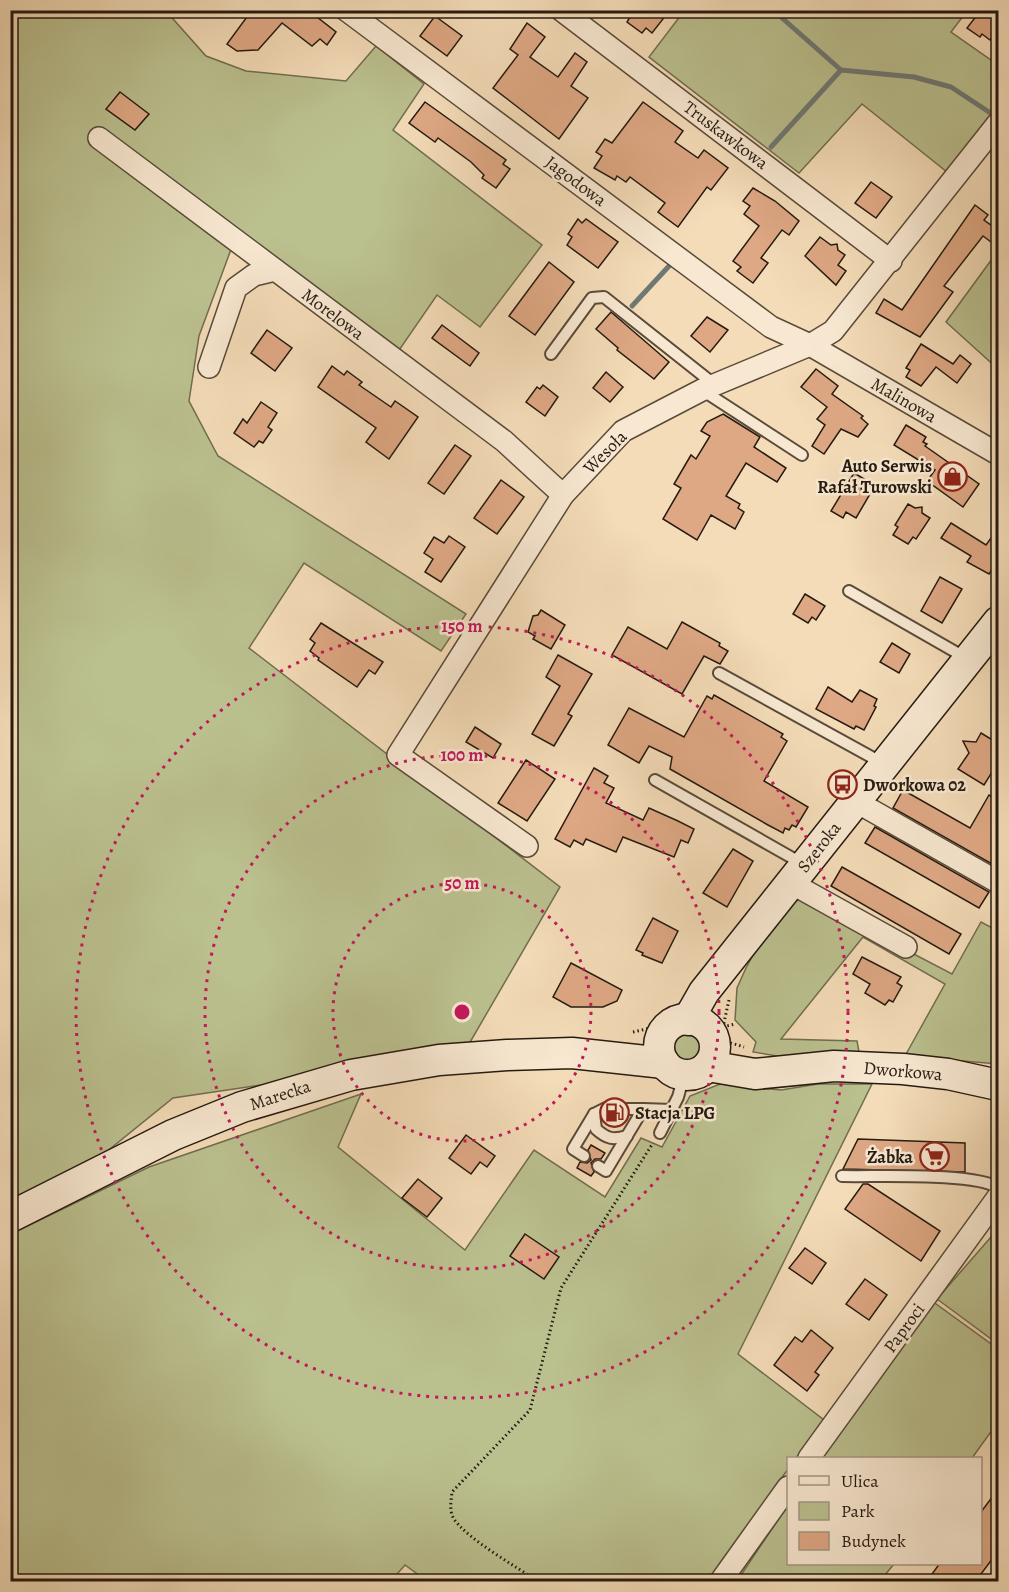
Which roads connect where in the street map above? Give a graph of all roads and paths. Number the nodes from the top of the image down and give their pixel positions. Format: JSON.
{"nodes":[{"id":1,"x":346,"y":10,"type":"edge"},
{"id":2,"x":561,"y":10,"type":"edge"},
{"id":3,"x":999,"y":123,"type":"edge"},
{"id":4,"x":99,"y":138,"type":"dead end"},
{"id":5,"x":891,"y":261,"type":"junction"},
{"id":6,"x":275,"y":270,"type":"junction"},
{"id":7,"x":810,"y":345,"type":"junction"},
{"id":8,"x":551,"y":354,"type":"dead end"},
{"id":9,"x":209,"y":367,"type":"dead end"},
{"id":10,"x":709,"y":387,"type":"junction"},
{"id":11,"x":999,"y":454,"type":"edge"},
{"id":12,"x":802,"y":455,"type":"dead end"},
{"id":13,"x":563,"y":495,"type":"junction"},
{"id":14,"x":849,"y":591,"type":"dead end"},
{"id":15,"x":999,"y":622,"type":"edge"},
{"id":16,"x":969,"y":660,"type":"junction"},
{"id":17,"x":719,"y":674,"type":"dead end"},
{"id":18,"x":885,"y":765,"type":"junction"},
{"id":19,"x":655,"y":780,"type":"dead end"},
{"id":20,"x":855,"y":801,"type":"junction"},
{"id":21,"x":527,"y":846,"type":"dead end"},
{"id":22,"x":798,"y":874,"type":"junction"},
{"id":23,"x":996,"y":881,"type":"dead end"},
{"id":24,"x":906,"y":947,"type":"dead end"},
{"id":25,"x":729,"y":998,"type":"dead end"},
{"id":26,"x":699,"y":1043,"type":"junction"},
{"id":27,"x":745,"y":1047,"type":"dead end"},
{"id":28,"x":999,"y":1085,"type":"edge"},
{"id":29,"x":606,"y":1108,"type":"dead end"},
{"id":30,"x":622,"y":1109,"type":"dead end"},
{"id":31,"x":643,"y":1109,"type":"junction"},
{"id":32,"x":672,"y":1110,"type":"junction"},
{"id":33,"x":594,"y":1114,"type":"junction"},
{"id":34,"x":660,"y":1133,"type":"joint"},
{"id":35,"x":627,"y":1136,"type":"junction"},
{"id":36,"x":584,"y":1156,"type":"dead end"},
{"id":37,"x":598,"y":1166,"type":"dead end"},
{"id":38,"x":842,"y":1176,"type":"dead end"},
{"id":39,"x":999,"y":1188,"type":"edge"},
{"id":40,"x":999,"y":1197,"type":"edge"},
{"id":41,"x":10,"y":1217,"type":"edge"},
{"id":42,"x":810,"y":1457,"type":"edge"},
{"id":43,"x":787,"y":1490,"type":"edge"},
{"id":44,"x":538,"y":1581,"type":"edge"},
{"id":45,"x":720,"y":1581,"type":"edge"}],
"edges":[{"from":1,"to":7,"type":"street","name":"Jagodowa"},
{"from":2,"to":5,"type":"street","name":"Truskawkowa"},
{"from":3,"to":5,"type":"street","name":"Wesoła"},
{"from":4,"to":6,"type":"street","name":"Morelowa"},
{"from":5,"to":7,"type":"street","name":"Wesoła"},
{"from":6,"to":9,"type":"street"},
{"from":6,"to":13,"type":"street","name":"Morelowa"},
{"from":7,"to":10,"type":"street","name":"Wesoła"},
{"from":7,"to":11,"type":"street","name":"Malinowa"},
{"from":8,"to":10,"type":"lane"},
{"from":10,"to":12,"type":"lane"},
{"from":10,"to":13,"type":"street","name":"Wesoła"},
{"from":13,"to":21,"type":"street","name":"Wesoła"},
{"from":14,"to":16,"type":"lane"},
{"from":15,"to":16,"type":"street","name":"Szeroka"},
{"from":16,"to":18,"type":"street","name":"Szeroka"},
{"from":17,"to":18,"type":"lane"},
{"from":18,"to":20,"type":"street","name":"Szeroka"},
{"from":19,"to":22,"type":"lane"},
{"from":20,"to":22,"type":"street","name":"Szeroka"},
{"from":20,"to":23,"type":"street"},
{"from":22,"to":24,"type":"street"},
{"from":22,"to":26,"type":"street","name":"Szeroka"},
{"from":25,"to":26,"type":"path"},
{"from":26,"to":27,"type":"path"},
{"from":26,"to":28,"type":"street","name":"Dworkowa"},
{"from":26,"to":32,"type":"lane"},
{"from":26,"to":41,"type":"street","name":"Marecka"},
{"from":29,"to":33,"type":"lane"},
{"from":30,"to":31,"type":"lane"},
{"from":31,"to":32,"type":"lane"},
{"from":31,"to":35,"type":"lane"},
{"from":32,"to":34,"type":"lane"},
{"from":33,"to":35,"type":"lane"},
{"from":33,"to":36,"type":"lane"},
{"from":34,"to":44,"type":"path"},
{"from":35,"to":37,"type":"lane"},
{"from":38,"to":39,"type":"lane"},
{"from":40,"to":42,"type":"street","name":"Paproci"},
{"from":43,"to":45,"type":"street"}]}
